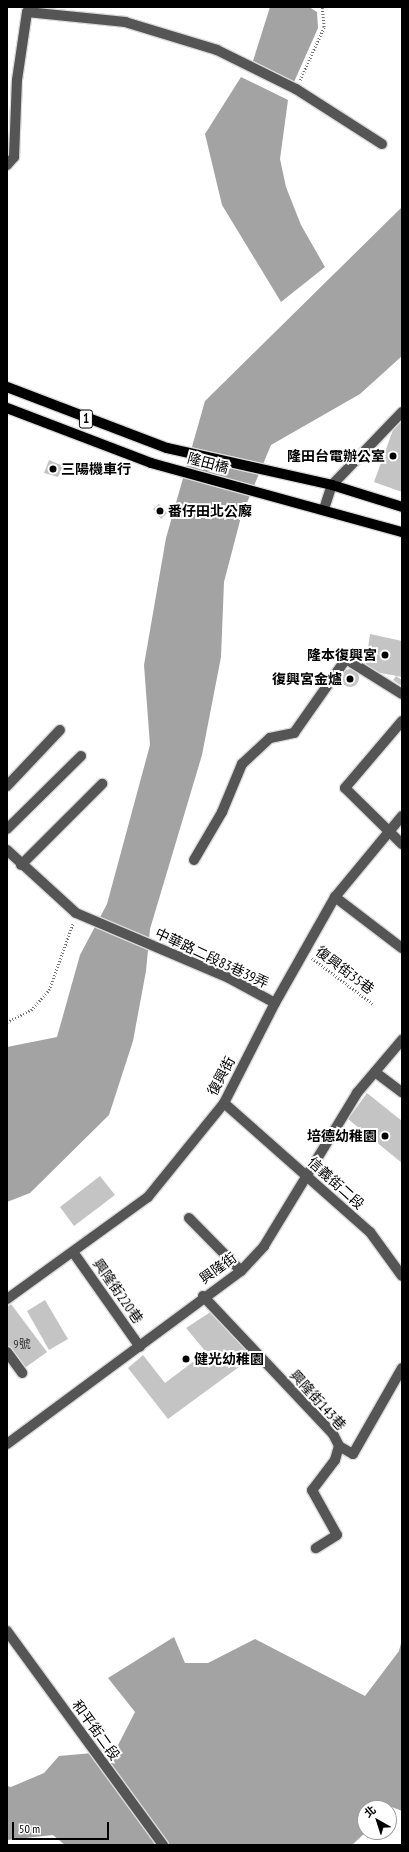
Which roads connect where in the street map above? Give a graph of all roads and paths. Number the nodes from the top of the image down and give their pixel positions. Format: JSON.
{"nodes":[{"id":1,"x":322,"y":7,"type":"edge"},
{"id":2,"x":296,"y":89,"type":"junction"},
{"id":3,"x":382,"y":144,"type":"dead end"},
{"id":4,"x":7,"y":165,"type":"edge"},
{"id":5,"x":7,"y":387,"type":"edge"},
{"id":6,"x":7,"y":408,"type":"edge"},
{"id":7,"x":402,"y":412,"type":"edge"},
{"id":8,"x":332,"y":485,"type":"junction"},
{"id":9,"x":402,"y":507,"type":"edge"},
{"id":10,"x":324,"y":509,"type":"junction"},
{"id":11,"x":402,"y":532,"type":"edge"},
{"id":12,"x":402,"y":694,"type":"edge"},
{"id":13,"x":402,"y":721,"type":"edge"},
{"id":14,"x":60,"y":730,"type":"dead end"},
{"id":15,"x":81,"y":756,"type":"dead end"},
{"id":16,"x":102,"y":784,"type":"dead end"},
{"id":17,"x":7,"y":786,"type":"edge"},
{"id":18,"x":402,"y":816,"type":"edge"},
{"id":19,"x":7,"y":829,"type":"edge"},
{"id":20,"x":388,"y":832,"type":"junction"},
{"id":21,"x":402,"y":844,"type":"edge"},
{"id":22,"x":7,"y":850,"type":"edge"},
{"id":23,"x":194,"y":860,"type":"dead end"},
{"id":24,"x":21,"y":865,"type":"junction"},
{"id":25,"x":335,"y":897,"type":"junction"},
{"id":26,"x":76,"y":913,"type":"junction"},
{"id":27,"x":402,"y":948,"type":"edge"},
{"id":28,"x":304,"y":952,"type":"junction"},
{"id":29,"x":275,"y":1003,"type":"junction"},
{"id":30,"x":373,"y":1004,"type":"dead end"},
{"id":31,"x":7,"y":1022,"type":"edge"},
{"id":32,"x":402,"y":1040,"type":"edge"},
{"id":33,"x":375,"y":1072,"type":"junction"},
{"id":34,"x":402,"y":1092,"type":"edge"},
{"id":35,"x":224,"y":1103,"type":"junction"},
{"id":36,"x":308,"y":1176,"type":"junction"},
{"id":37,"x":189,"y":1218,"type":"dead end"},
{"id":38,"x":73,"y":1252,"type":"junction"},
{"id":39,"x":241,"y":1271,"type":"junction"},
{"id":40,"x":402,"y":1276,"type":"edge"},
{"id":41,"x":203,"y":1296,"type":"junction"},
{"id":42,"x":7,"y":1299,"type":"edge"},
{"id":43,"x":140,"y":1346,"type":"junction"},
{"id":44,"x":7,"y":1352,"type":"edge"},
{"id":45,"x":402,"y":1368,"type":"edge"},
{"id":46,"x":22,"y":1373,"type":"dead end"},
{"id":47,"x":7,"y":1444,"type":"edge"},
{"id":48,"x":339,"y":1446,"type":"junction"},
{"id":49,"x":316,"y":1548,"type":"dead end"},
{"id":50,"x":7,"y":1631,"type":"edge"},
{"id":51,"x":163,"y":1845,"type":"edge"}],
"edges":[{"from":1,"to":2,"type":"path"},
{"from":2,"to":3,"type":"street"},
{"from":2,"to":4,"type":"street"},
{"from":5,"to":8,"type":"main road","name":"隆田橋","number":"1"},
{"from":6,"to":10,"type":"main road","name":"隆田橋","number":"1"},
{"from":7,"to":8,"type":"street"},
{"from":8,"to":9,"type":"main road","number":"1"},
{"from":8,"to":10,"type":"street"},
{"from":10,"to":11,"type":"main road","number":"1"},
{"from":12,"to":23,"type":"street"},
{"from":13,"to":20,"type":"street"},
{"from":14,"to":17,"type":"street"},
{"from":15,"to":19,"type":"street"},
{"from":16,"to":24,"type":"street"},
{"from":18,"to":20,"type":"street","name":"復興街"},
{"from":20,"to":21,"type":"street"},
{"from":20,"to":25,"type":"street","name":"復興街"},
{"from":22,"to":24,"type":"street"},
{"from":24,"to":26,"type":"street"},
{"from":25,"to":27,"type":"street"},
{"from":25,"to":28,"type":"street","name":"復興街"},
{"from":26,"to":29,"type":"street","name":"中華路二段83巷39弄"},
{"from":26,"to":31,"type":"path"},
{"from":28,"to":29,"type":"street","name":"復興街"},
{"from":28,"to":30,"type":"path","name":"復興街35巷"},
{"from":29,"to":35,"type":"street","name":"復興街"},
{"from":32,"to":33,"type":"street","name":"興隆街"},
{"from":33,"to":34,"type":"street"},
{"from":33,"to":36,"type":"street","name":"興隆街"},
{"from":35,"to":36,"type":"street","name":"信義街二段"},
{"from":35,"to":38,"type":"street","name":"復興街"},
{"from":36,"to":39,"type":"street","name":"興隆街"},
{"from":36,"to":40,"type":"street","name":"信義街二段"},
{"from":37,"to":39,"type":"street"},
{"from":38,"to":42,"type":"street","name":"復興街"},
{"from":38,"to":43,"type":"street","name":"興隆街220巷"},
{"from":39,"to":41,"type":"street","name":"興隆街"},
{"from":41,"to":43,"type":"street","name":"興隆街"},
{"from":41,"to":48,"type":"street","name":"興隆街143巷"},
{"from":43,"to":47,"type":"street","name":"興隆街"},
{"from":44,"to":46,"type":"street"},
{"from":45,"to":48,"type":"street"},
{"from":48,"to":49,"type":"street","name":"興隆街143巷"},
{"from":50,"to":51,"type":"street","name":"和平街二段"}]}
